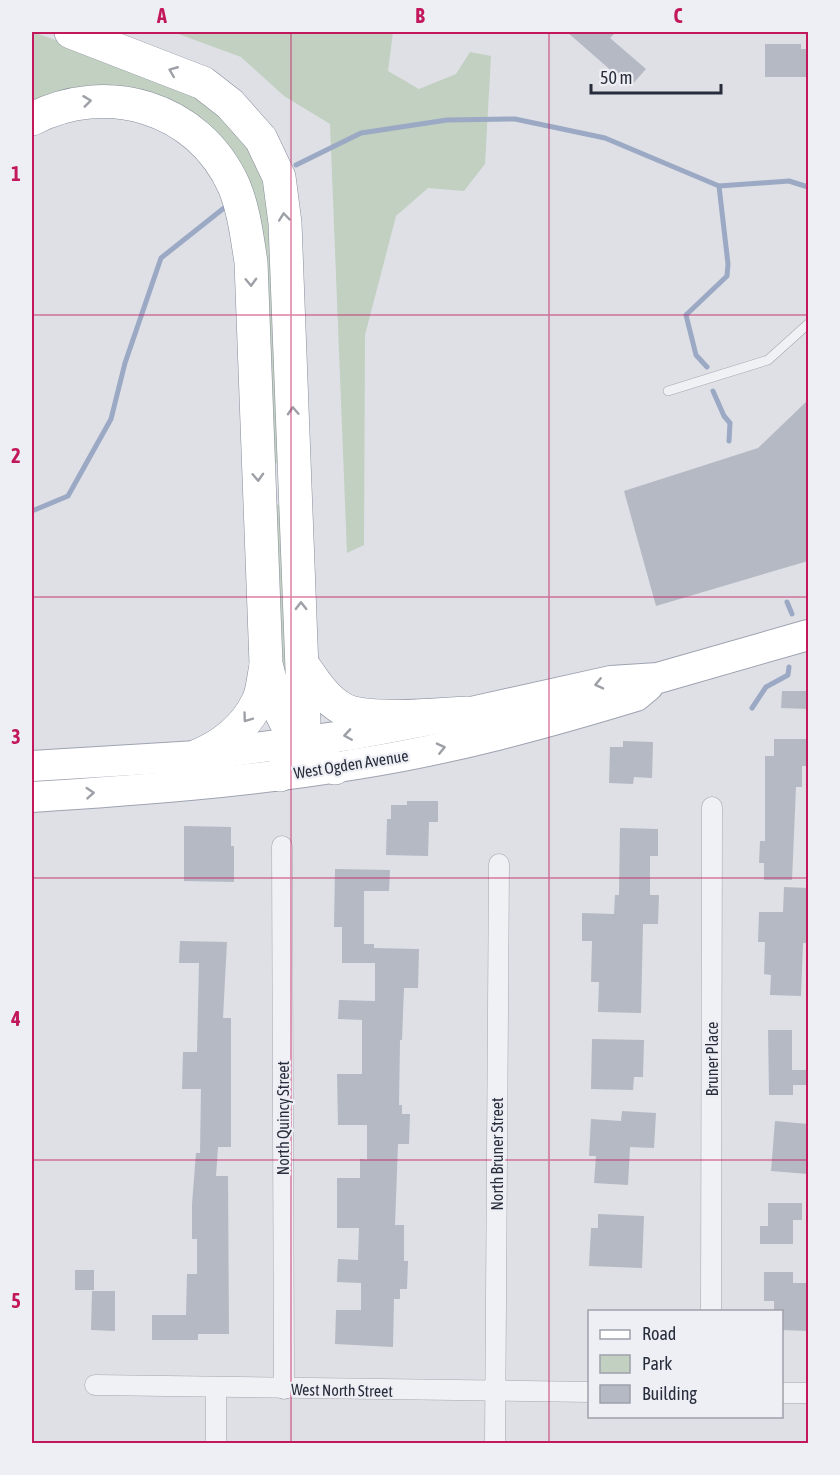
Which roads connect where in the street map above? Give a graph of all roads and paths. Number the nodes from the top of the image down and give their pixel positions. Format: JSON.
{"nodes":[{"id":1,"x":71,"y":32,"type":"edge"},
{"id":2,"x":32,"y":119,"type":"edge"},
{"id":3,"x":808,"y":324,"type":"edge"},
{"id":4,"x":668,"y":391,"type":"dead end"},
{"id":5,"x":808,"y":635,"type":"edge"},
{"id":6,"x":266,"y":664,"type":"junction"},
{"id":7,"x":303,"y":665,"type":"junction"},
{"id":8,"x":658,"y":678,"type":"junction"},
{"id":9,"x":467,"y":713,"type":"junction"},
{"id":10,"x":299,"y":742,"type":"junction"},
{"id":11,"x":197,"y":756,"type":"junction"},
{"id":12,"x":32,"y":766,"type":"edge"},
{"id":13,"x":335,"y":768,"type":"junction"},
{"id":14,"x":280,"y":775,"type":"junction"},
{"id":15,"x":32,"y":797,"type":"edge"},
{"id":16,"x":712,"y":807,"type":"dead end"},
{"id":17,"x":282,"y":846,"type":"dead end"},
{"id":18,"x":500,"y":864,"type":"dead end"},
{"id":19,"x":711,"y":1310,"type":"edge"},
{"id":20,"x":95,"y":1385,"type":"dead end"},
{"id":21,"x":216,"y":1389,"type":"junction"},
{"id":22,"x":284,"y":1389,"type":"junction"},
{"id":23,"x":495,"y":1391,"type":"junction"},
{"id":24,"x":588,"y":1392,"type":"edge"},
{"id":25,"x":783,"y":1393,"type":"edge"},
{"id":26,"x":808,"y":1393,"type":"edge"},
{"id":27,"x":216,"y":1443,"type":"edge"},
{"id":28,"x":495,"y":1443,"type":"edge"}],
"edges":[{"from":7,"to":1,"type":"highway","one_way":true},
{"from":2,"to":6,"type":"highway","one_way":true},
{"from":3,"to":4,"type":"lane"},
{"from":5,"to":8,"type":"main road","name":"West Ogden Avenue"},
{"from":6,"to":10,"type":"highway"},
{"from":6,"to":11,"type":"highway","one_way":true},
{"from":7,"to":9,"type":"highway"},
{"from":7,"to":10,"type":"highway"},
{"from":8,"to":9,"type":"main road","name":"West Ogden Avenue","one_way":true},
{"from":13,"to":8,"type":"main road","name":"West Ogden Avenue","one_way":true},
{"from":9,"to":10,"type":"main road","name":"West Ogden Avenue","one_way":true},
{"from":10,"to":11,"type":"main road","name":"West Ogden Avenue"},
{"from":10,"to":13,"type":"highway"},
{"from":10,"to":14,"type":"highway"},
{"from":11,"to":12,"type":"main road","name":"West Ogden Avenue"},
{"from":13,"to":14,"type":"main road","name":"West Ogden Avenue"},
{"from":15,"to":14,"type":"main road","name":"West Ogden Avenue","one_way":true},
{"from":16,"to":19,"type":"street","name":"Bruner Place"},
{"from":17,"to":22,"type":"street","name":"North Quincy Street"},
{"from":18,"to":23,"type":"street","name":"North Bruner Street"},
{"from":20,"to":21,"type":"street","name":"West North Street"},
{"from":21,"to":22,"type":"street","name":"West North Street"},
{"from":21,"to":27,"type":"street"},
{"from":22,"to":23,"type":"street","name":"West North Street"},
{"from":23,"to":24,"type":"street","name":"West North Street"},
{"from":23,"to":28,"type":"street","name":"North Bruner Street"},
{"from":25,"to":26,"type":"street"}]}
